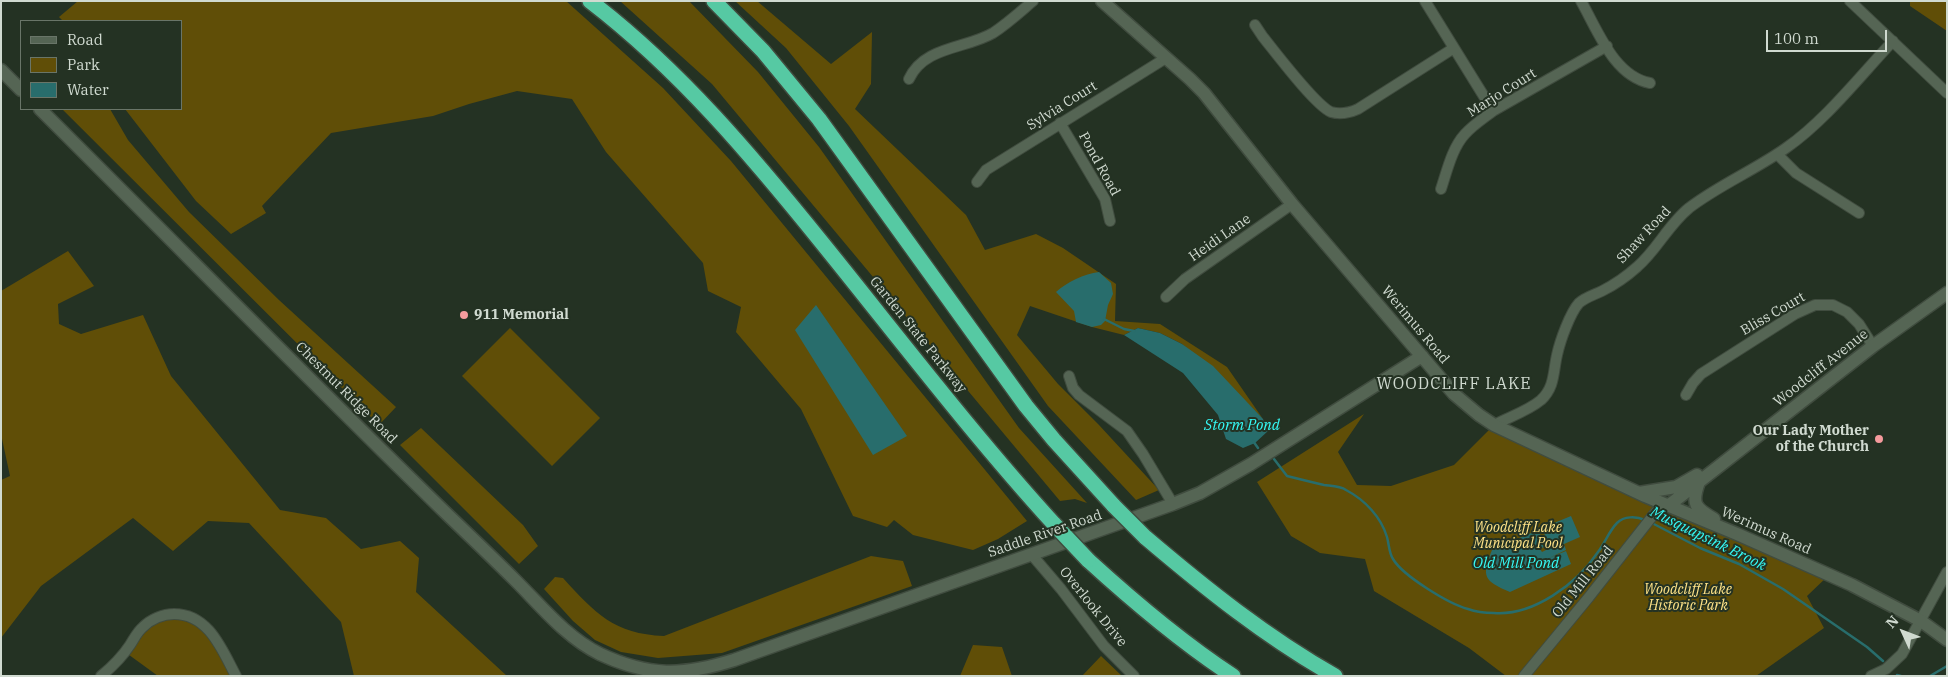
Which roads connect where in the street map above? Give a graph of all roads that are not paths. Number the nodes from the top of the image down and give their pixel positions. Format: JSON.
{"nodes":[{"id":1,"x":590,"y":1,"type":"edge"},
{"id":2,"x":714,"y":1,"type":"edge"},
{"id":3,"x":1033,"y":1,"type":"edge"},
{"id":4,"x":1425,"y":1,"type":"edge"},
{"id":5,"x":1581,"y":1,"type":"edge"},
{"id":6,"x":1850,"y":1,"type":"edge"},
{"id":7,"x":1104,"y":2,"type":"edge"},
{"id":8,"x":1255,"y":25,"type":"dead end"},
{"id":9,"x":1892,"y":41,"type":"junction"},
{"id":10,"x":1607,"y":46,"type":"junction"},
{"id":11,"x":1454,"y":48,"type":"junction"},
{"id":12,"x":1166,"y":58,"type":"junction"},
{"id":13,"x":1,"y":70,"type":"edge"},
{"id":14,"x":909,"y":79,"type":"dead end"},
{"id":15,"x":1650,"y":83,"type":"dead end"},
{"id":16,"x":20,"y":89,"type":"edge"},
{"id":17,"x":1947,"y":93,"type":"edge"},
{"id":18,"x":41,"y":110,"type":"edge"},
{"id":19,"x":1493,"y":111,"type":"junction"},
{"id":20,"x":1060,"y":123,"type":"junction"},
{"id":21,"x":1777,"y":154,"type":"junction"},
{"id":22,"x":977,"y":182,"type":"dead end"},
{"id":23,"x":1442,"y":189,"type":"dead end"},
{"id":24,"x":1292,"y":204,"type":"junction"},
{"id":25,"x":1859,"y":213,"type":"dead end"},
{"id":26,"x":1110,"y":221,"type":"dead end"},
{"id":27,"x":1947,"y":293,"type":"edge"},
{"id":28,"x":1166,"y":297,"type":"dead end"},
{"id":29,"x":1874,"y":346,"type":"junction"},
{"id":30,"x":1422,"y":356,"type":"junction"},
{"id":31,"x":1069,"y":376,"type":"dead end"},
{"id":32,"x":1686,"y":395,"type":"dead end"},
{"id":33,"x":1494,"y":424,"type":"junction"},
{"id":34,"x":1714,"y":470,"type":"junction"},
{"id":35,"x":1699,"y":482,"type":"junction"},
{"id":36,"x":1638,"y":493,"type":"junction"},
{"id":37,"x":1173,"y":504,"type":"junction"},
{"id":38,"x":1665,"y":505,"type":"junction"},
{"id":39,"x":1737,"y":534,"type":"junction"},
{"id":40,"x":1032,"y":555,"type":"junction"},
{"id":41,"x":1947,"y":572,"type":"edge"},
{"id":42,"x":1920,"y":621,"type":"junction"},
{"id":43,"x":1947,"y":640,"type":"edge"},
{"id":44,"x":649,"y":674,"type":"edge"},
{"id":45,"x":101,"y":676,"type":"edge"},
{"id":46,"x":236,"y":676,"type":"edge"},
{"id":47,"x":1134,"y":676,"type":"edge"},
{"id":48,"x":1233,"y":676,"type":"edge"},
{"id":49,"x":1335,"y":676,"type":"edge"},
{"id":50,"x":1524,"y":676,"type":"edge"},
{"id":51,"x":1871,"y":676,"type":"edge"}],
"edges":[{"from":1,"to":48,"type":"highway","name":"Garden State Parkway","bridge":true},
{"from":2,"to":49,"type":"highway","bridge":true},
{"from":3,"to":14,"type":"street"},
{"from":4,"to":11,"type":"street"},
{"from":5,"to":10,"type":"street"},
{"from":6,"to":9,"type":"street"},
{"from":7,"to":12,"type":"main road","name":"Werimus Road"},
{"from":8,"to":11,"type":"street"},
{"from":9,"to":17,"type":"street"},
{"from":9,"to":21,"type":"street","name":"Shaw Road"},
{"from":10,"to":15,"type":"street"},
{"from":10,"to":19,"type":"street","name":"Marjo Court"},
{"from":11,"to":19,"type":"street"},
{"from":12,"to":20,"type":"street","name":"Sylvia Court"},
{"from":12,"to":24,"type":"main road","name":"Werimus Road"},
{"from":13,"to":16,"type":"main road"},
{"from":18,"to":44,"type":"main road","name":"Chestnut Ridge Road"},
{"from":19,"to":23,"type":"street","name":"Marjo Court"},
{"from":20,"to":22,"type":"street","name":"Sylvia Court"},
{"from":20,"to":26,"type":"street","name":"Pond Road"},
{"from":21,"to":25,"type":"street"},
{"from":21,"to":33,"type":"street","name":"Shaw Road"},
{"from":24,"to":28,"type":"street","name":"Heidi Lane"},
{"from":24,"to":30,"type":"main road","name":"Werimus Road"},
{"from":27,"to":29,"type":"main road","name":"Woodcliff Avenue"},
{"from":29,"to":32,"type":"street","name":"Bliss Court"},
{"from":29,"to":34,"type":"main road","name":"Woodcliff Avenue"},
{"from":30,"to":33,"type":"main road","name":"Werimus Road"},
{"from":30,"to":37,"type":"main road","name":"Saddle River Road"},
{"from":31,"to":37,"type":"street"},
{"from":33,"to":36,"type":"main road","name":"Werimus Road"},
{"from":34,"to":35,"type":"main road","name":"Woodcliff Avenue"},
{"from":34,"to":36,"type":"main road"},
{"from":35,"to":38,"type":"main road","name":"Woodcliff Avenue"},
{"from":35,"to":39,"type":"main road"},
{"from":36,"to":38,"type":"main road","name":"Werimus Road"},
{"from":37,"to":40,"type":"main road","name":"Saddle River Road"},
{"from":38,"to":39,"type":"main road","name":"Werimus Road"},
{"from":38,"to":50,"type":"street","name":"Old Mill Road"},
{"from":39,"to":42,"type":"main road","name":"Werimus Road"},
{"from":40,"to":44,"type":"main road","name":"Saddle River Road"},
{"from":40,"to":47,"type":"street","name":"Overlook Drive"},
{"from":41,"to":42,"type":"street"},
{"from":42,"to":43,"type":"main road","name":"Werimus Road"},
{"from":42,"to":51,"type":"street"},
{"from":45,"to":46,"type":"street"}]}
